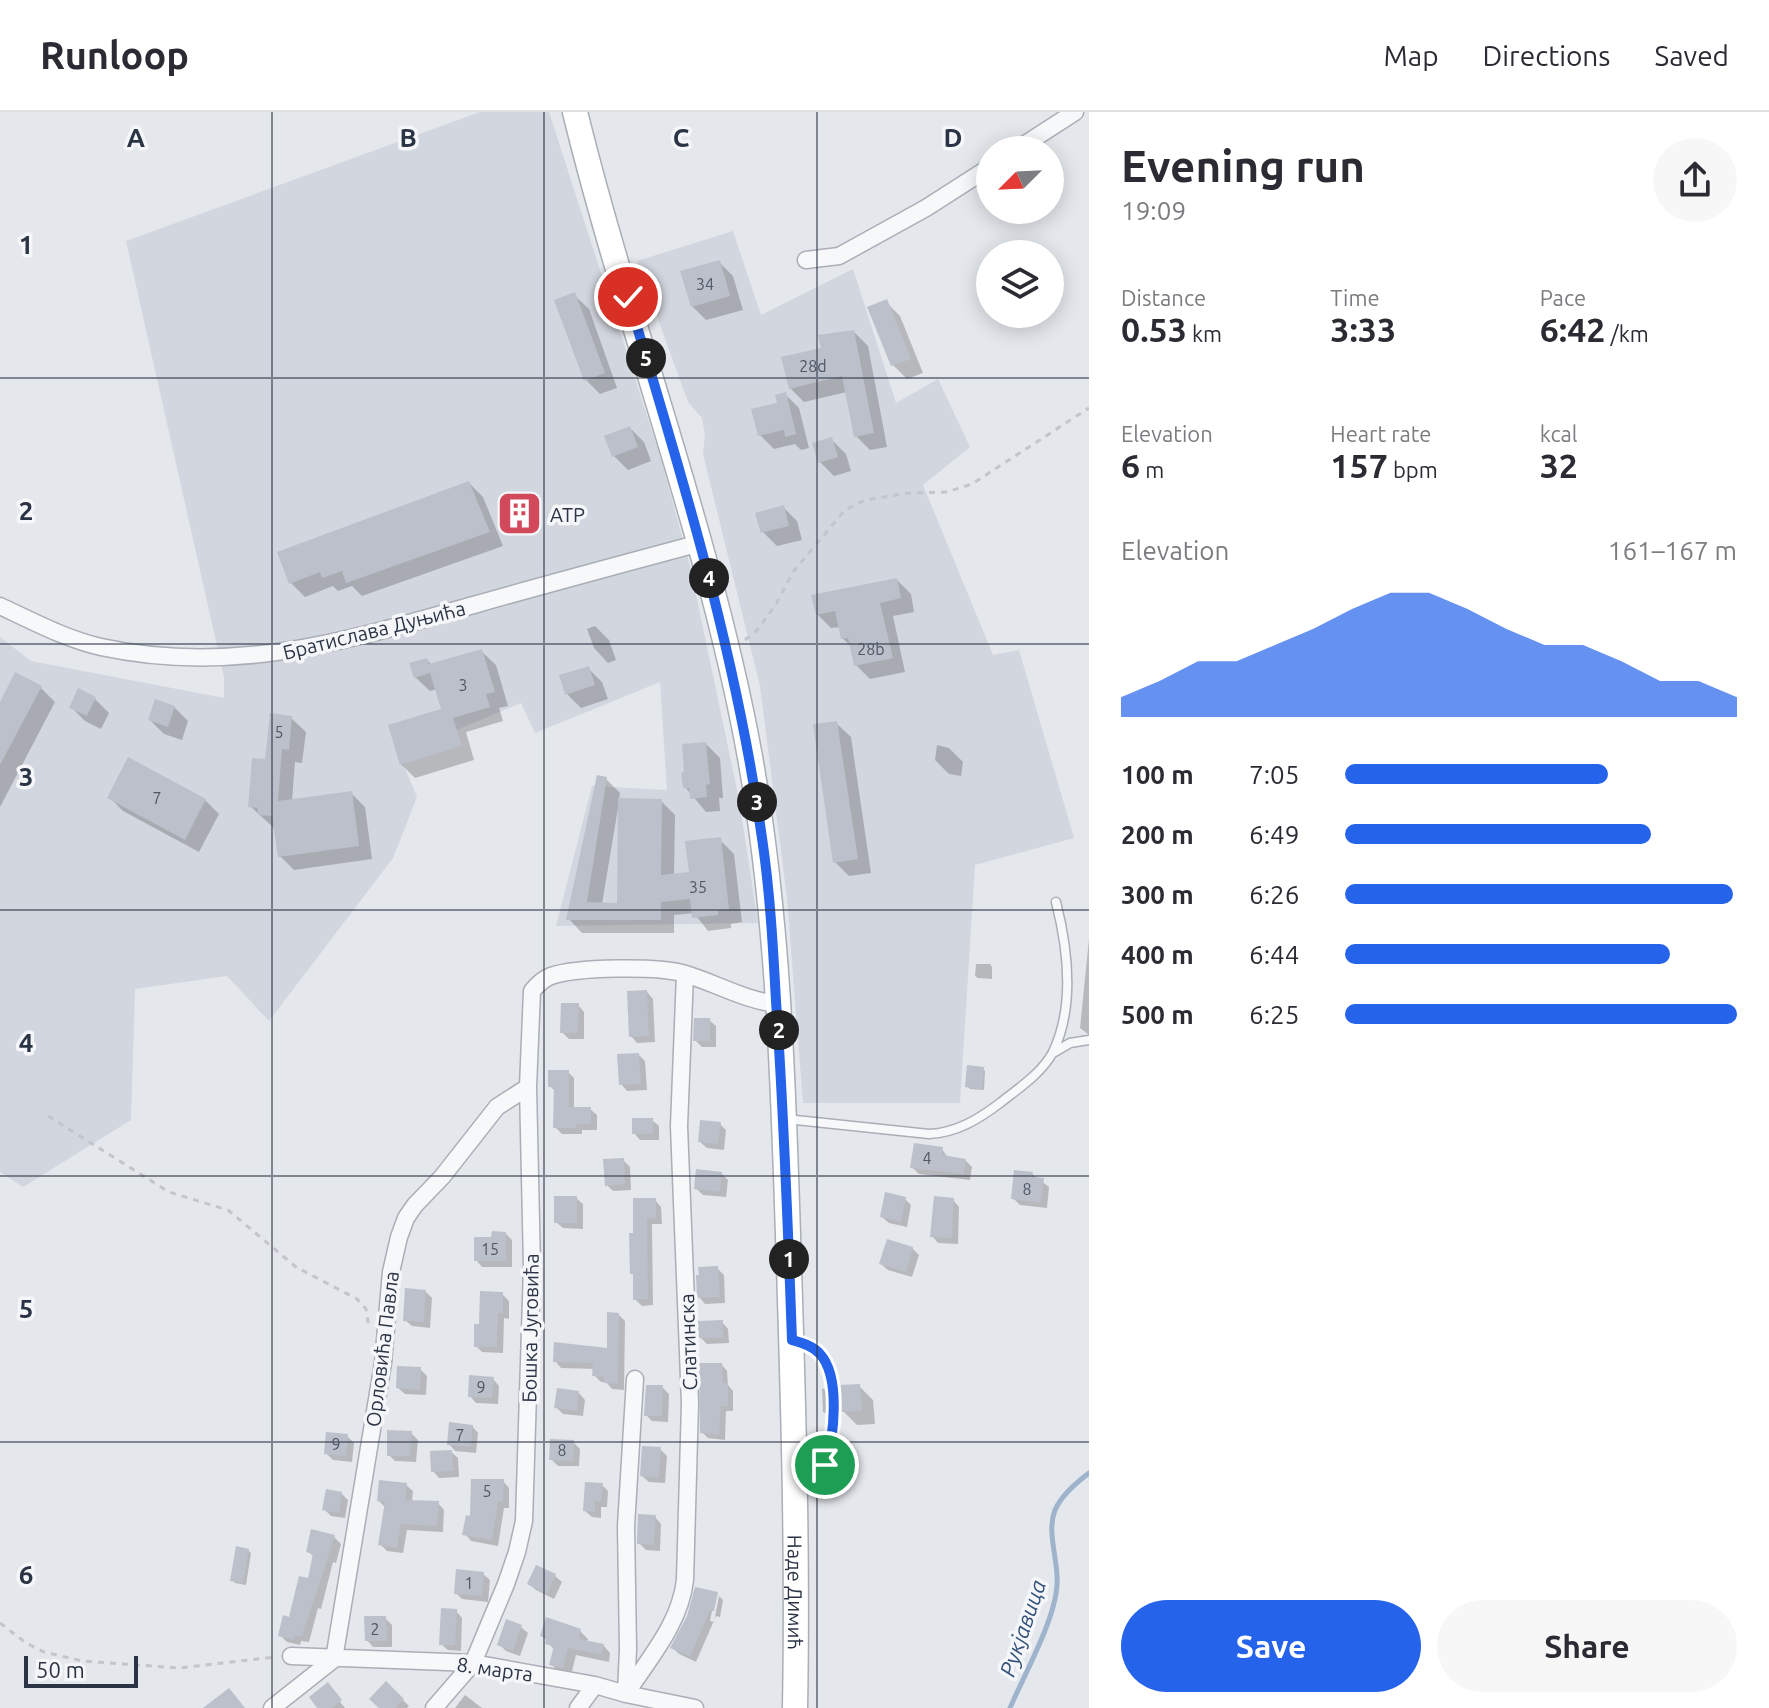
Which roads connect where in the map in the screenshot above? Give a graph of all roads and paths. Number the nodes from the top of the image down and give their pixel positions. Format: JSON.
{"nodes":[{"id":1,"x":575,"y":112,"type":"edge"},
{"id":2,"x":1075,"y":112,"type":"edge"},
{"id":3,"x":1084,"y":112,"type":"edge"},
{"id":4,"x":1089,"y":122,"type":"edge"},
{"id":5,"x":1038,"y":136,"type":"edge"},
{"id":6,"x":976,"y":176,"type":"edge"},
{"id":7,"x":806,"y":260,"type":"dead end"},
{"id":8,"x":1089,"y":408,"type":"edge"},
{"id":9,"x":700,"y":543,"type":"junction"},
{"id":10,"x":0,"y":606,"type":"edge"},
{"id":11,"x":728,"y":653,"type":"junction"},
{"id":12,"x":1056,"y":902,"type":"dead end"},
{"id":13,"x":685,"y":974,"type":"junction"},
{"id":14,"x":777,"y":1004,"type":"junction"},
{"id":15,"x":1089,"y":1040,"type":"edge"},
{"id":16,"x":1052,"y":1053,"type":"junction"},
{"id":17,"x":528,"y":1087,"type":"junction"},
{"id":18,"x":48,"y":1116,"type":"dead end"},
{"id":19,"x":785,"y":1119,"type":"junction"},
{"id":20,"x":369,"y":1333,"type":"dead end"},
{"id":21,"x":792,"y":1340,"type":"junction"},
{"id":22,"x":635,"y":1379,"type":"dead end"},
{"id":23,"x":796,"y":1485,"type":"junction"},
{"id":24,"x":0,"y":1623,"type":"edge"},
{"id":25,"x":291,"y":1656,"type":"joint"},
{"id":26,"x":334,"y":1659,"type":"junction"},
{"id":27,"x":473,"y":1663,"type":"junction"},
{"id":28,"x":595,"y":1685,"type":"junction"},
{"id":29,"x":626,"y":1694,"type":"junction"},
{"id":30,"x":272,"y":1708,"type":"edge"},
{"id":31,"x":434,"y":1708,"type":"edge"},
{"id":32,"x":578,"y":1708,"type":"edge"},
{"id":33,"x":695,"y":1708,"type":"edge"},
{"id":34,"x":795,"y":1708,"type":"edge"}],
"edges":[{"from":1,"to":9,"type":"main road","name":"Наде Димић"},
{"from":2,"to":5,"type":"street"},
{"from":3,"to":4,"type":"street"},
{"from":6,"to":7,"type":"street"},
{"from":8,"to":11,"type":"path"},
{"from":9,"to":10,"type":"street","name":"Братислава Дуњића"},
{"from":9,"to":11,"type":"main road","name":"Наде Димић"},
{"from":11,"to":14,"type":"main road","name":"Наде Димић"},
{"from":12,"to":16,"type":"lane"},
{"from":13,"to":14,"type":"street"},
{"from":13,"to":17,"type":"street","name":"Бошка Југовића"},
{"from":13,"to":29,"type":"street","name":"Слатинска"},
{"from":14,"to":19,"type":"main road","name":"Наде Димић"},
{"from":15,"to":16,"type":"lane"},
{"from":16,"to":19,"type":"lane"},
{"from":17,"to":26,"type":"street","name":"Орловића Павла"},
{"from":17,"to":27,"type":"street","name":"Бошка Југовића"},
{"from":18,"to":20,"type":"path"},
{"from":19,"to":21,"type":"main road","name":"Наде Димић"},
{"from":21,"to":23,"type":"main road","name":"Наде Димић"},
{"from":21,"to":23,"type":"lane"},
{"from":22,"to":29,"type":"street"},
{"from":23,"to":34,"type":"main road","name":"Наде Димић"},
{"from":24,"to":25,"type":"path"},
{"from":25,"to":26,"type":"street","name":"8. марта"},
{"from":26,"to":27,"type":"street","name":"8. марта"},
{"from":26,"to":30,"type":"street"},
{"from":27,"to":28,"type":"street","name":"8. марта"},
{"from":27,"to":31,"type":"street","name":"Бошка Југовића"},
{"from":28,"to":29,"type":"street","name":"8. марта"},
{"from":28,"to":32,"type":"street"},
{"from":29,"to":33,"type":"street","name":"8. марта"}]}
